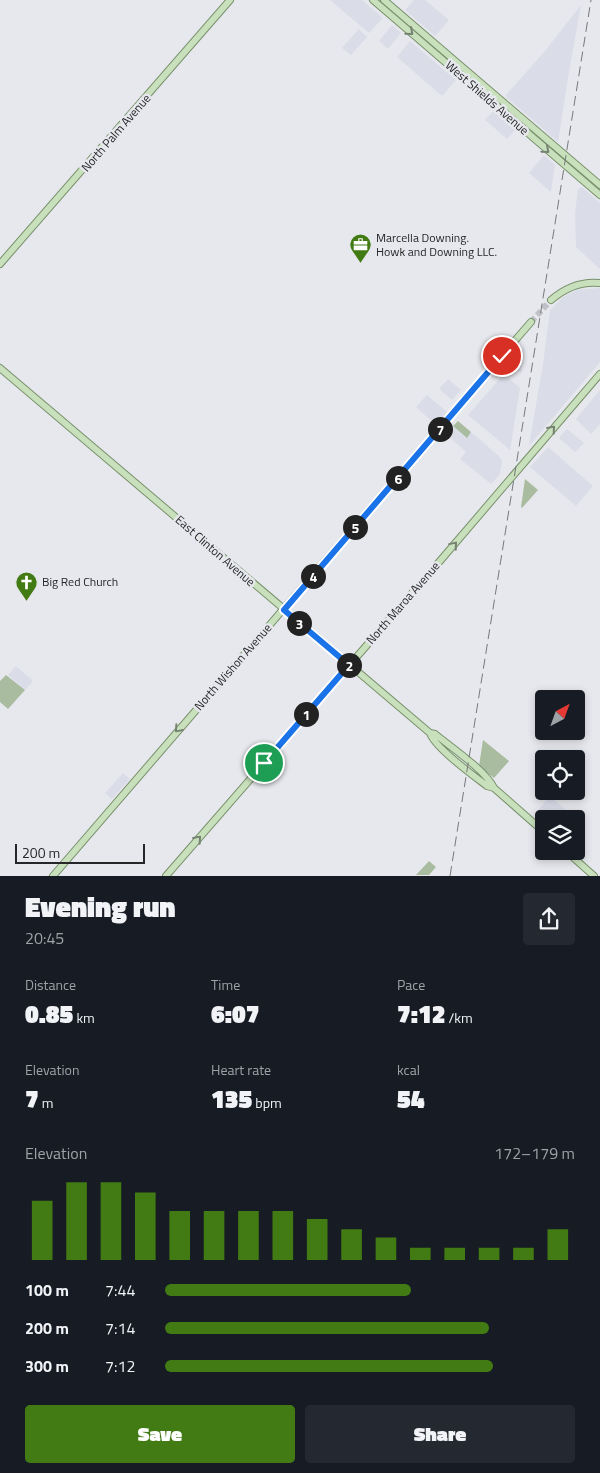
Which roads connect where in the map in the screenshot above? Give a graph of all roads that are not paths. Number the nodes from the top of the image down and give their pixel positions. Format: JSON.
{"nodes":[{"id":1,"x":230,"y":0,"type":"edge"},
{"id":2,"x":373,"y":0,"type":"edge"},
{"id":3,"x":384,"y":0,"type":"edge"},
{"id":4,"x":600,"y":184,"type":"edge"},
{"id":5,"x":600,"y":195,"type":"edge"},
{"id":6,"x":0,"y":264,"type":"edge"},
{"id":7,"x":600,"y":283,"type":"edge"},
{"id":8,"x":552,"y":300,"type":"tunnel mouth"},
{"id":9,"x":531,"y":322,"type":"tunnel mouth"},
{"id":10,"x":0,"y":368,"type":"edge"},
{"id":11,"x":600,"y":374,"type":"edge"},
{"id":12,"x":284,"y":610,"type":"junction"},
{"id":13,"x":349,"y":665,"type":"junction"},
{"id":14,"x":430,"y":733,"type":"junction"},
{"id":15,"x":446,"y":752,"type":"junction"},
{"id":16,"x":468,"y":762,"type":"junction"},
{"id":17,"x":494,"y":788,"type":"junction"},
{"id":18,"x":535,"y":824,"type":"edge"},
{"id":19,"x":576,"y":860,"type":"edge"},
{"id":20,"x":53,"y":876,"type":"edge"},
{"id":21,"x":166,"y":876,"type":"edge"},
{"id":22,"x":594,"y":876,"type":"edge"}],
"edges":[{"from":1,"to":6,"type":"main road","name":"North Palm Avenue"},
{"from":2,"to":5,"type":"main road","name":"West Shields Avenue","one_way":true},
{"from":3,"to":4,"type":"main road","name":"West Shields Avenue"},
{"from":7,"to":8,"type":"main road"},
{"from":9,"to":12,"type":"main road","name":"North Wishon Avenue"},
{"from":10,"to":12,"type":"main road","name":"East Clinton Avenue"},
{"from":13,"to":11,"type":"main road","name":"North Maroa Avenue","one_way":true},
{"from":12,"to":13,"type":"main road","name":"East Clinton Avenue"},
{"from":12,"to":20,"type":"main road","name":"North Wishon Avenue","one_way":true},
{"from":13,"to":14,"type":"main road","name":"East Clinton Avenue"},
{"from":21,"to":13,"type":"main road","name":"North Maroa Avenue","one_way":true},
{"from":14,"to":15,"type":"main road","name":"East Clinton Avenue"},
{"from":14,"to":16,"type":"main road","name":"East Clinton Avenue"},
{"from":15,"to":16,"type":"main road"},
{"from":15,"to":17,"type":"main road","name":"East Clinton Avenue"},
{"from":16,"to":17,"type":"main road","name":"East Clinton Avenue"},
{"from":17,"to":18,"type":"main road","name":"East Clinton Avenue"},
{"from":19,"to":22,"type":"main road"}]}
